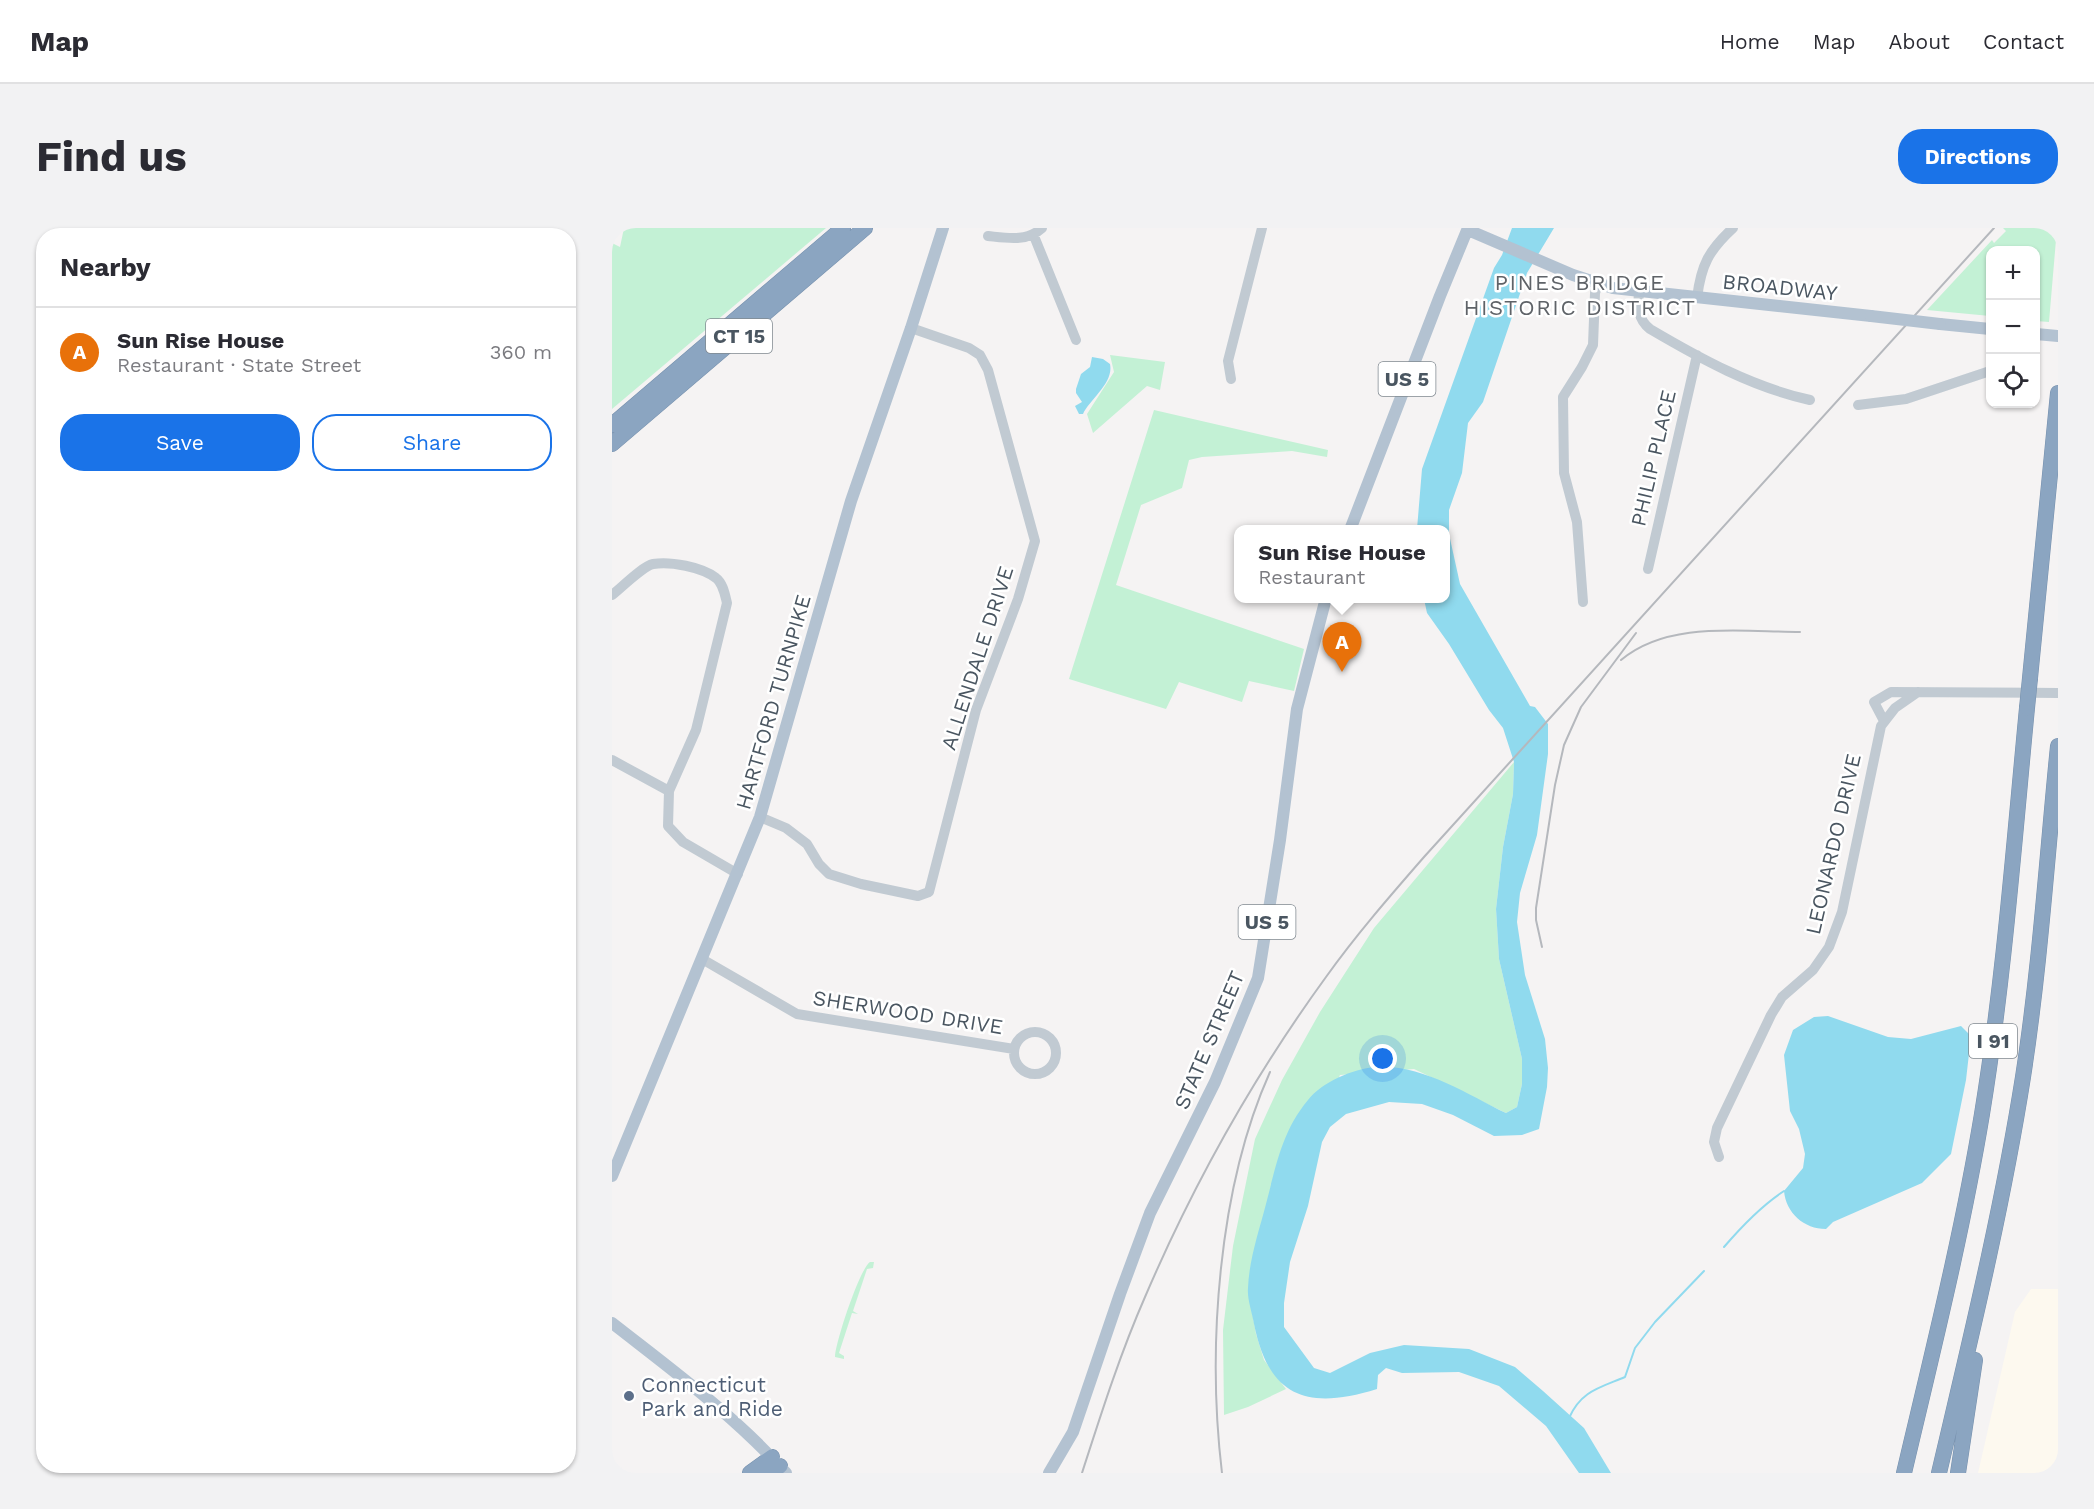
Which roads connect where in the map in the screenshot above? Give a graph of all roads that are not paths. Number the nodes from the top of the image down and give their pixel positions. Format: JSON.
{"nodes":[{"id":1,"x":843,"y":228,"type":"edge"},
{"id":2,"x":865,"y":228,"type":"edge"},
{"id":3,"x":943,"y":228,"type":"edge"},
{"id":4,"x":1262,"y":228,"type":"edge"},
{"id":5,"x":1733,"y":228,"type":"edge"},
{"id":6,"x":1468,"y":229,"type":"edge"},
{"id":7,"x":1038,"y":232,"type":"edge"},
{"id":8,"x":988,"y":236,"type":"dead end"},
{"id":9,"x":1598,"y":284,"type":"junction"},
{"id":10,"x":1639,"y":291,"type":"junction"},
{"id":11,"x":1697,"y":298,"type":"junction"},
{"id":12,"x":911,"y":328,"type":"junction"},
{"id":13,"x":1986,"y":329,"type":"edge"},
{"id":14,"x":2040,"y":334,"type":"edge"},
{"id":15,"x":2058,"y":336,"type":"edge"},
{"id":16,"x":1076,"y":340,"type":"dead end"},
{"id":17,"x":1697,"y":355,"type":"junction"},
{"id":18,"x":1986,"y":372,"type":"edge"},
{"id":19,"x":1231,"y":379,"type":"dead end"},
{"id":20,"x":2058,"y":393,"type":"edge"},
{"id":21,"x":1810,"y":400,"type":"dead end"},
{"id":22,"x":1858,"y":405,"type":"dead end"},
{"id":23,"x":612,"y":425,"type":"edge"},
{"id":24,"x":612,"y":444,"type":"edge"},
{"id":25,"x":1352,"y":525,"type":"edge"},
{"id":26,"x":1647,"y":569,"type":"dead end"},
{"id":27,"x":612,"y":596,"type":"edge"},
{"id":28,"x":1583,"y":602,"type":"dead end"},
{"id":29,"x":1325,"y":603,"type":"edge"},
{"id":30,"x":1918,"y":692,"type":"junction"},
{"id":31,"x":2058,"y":693,"type":"edge"},
{"id":32,"x":1884,"y":721,"type":"junction"},
{"id":33,"x":2058,"y":746,"type":"edge"},
{"id":34,"x":612,"y":760,"type":"edge"},
{"id":35,"x":669,"y":792,"type":"junction"},
{"id":36,"x":760,"y":817,"type":"junction"},
{"id":37,"x":738,"y":874,"type":"junction"},
{"id":38,"x":702,"y":959,"type":"junction"},
{"id":39,"x":1014,"y":1049,"type":"junction"},
{"id":40,"x":1719,"y":1157,"type":"dead end"},
{"id":41,"x":612,"y":1176,"type":"edge"},
{"id":42,"x":1989,"y":1259,"type":"junction"},
{"id":43,"x":612,"y":1323,"type":"edge"},
{"id":44,"x":777,"y":1467,"type":"edge"},
{"id":45,"x":750,"y":1473,"type":"edge"},
{"id":46,"x":1049,"y":1473,"type":"edge"},
{"id":47,"x":1904,"y":1473,"type":"edge"},
{"id":48,"x":1939,"y":1473,"type":"edge"},
{"id":49,"x":1958,"y":1473,"type":"edge"}],
"edges":[{"from":1,"to":23,"type":"highway","number":"CT 15"},
{"from":2,"to":24,"type":"highway","number":"CT 15"},
{"from":3,"to":12,"type":"main road","name":"HARTFORD TURNPIKE"},
{"from":4,"to":19,"type":"street"},
{"from":5,"to":11,"type":"street"},
{"from":6,"to":9,"type":"main road","name":"BROADWAY"},
{"from":6,"to":25,"type":"main road","number":"US 5"},
{"from":7,"to":8,"type":"street"},
{"from":7,"to":16,"type":"street"},
{"from":9,"to":10,"type":"main road","name":"BROADWAY"},
{"from":9,"to":28,"type":"street"},
{"from":10,"to":11,"type":"main road","name":"BROADWAY"},
{"from":10,"to":17,"type":"street"},
{"from":11,"to":13,"type":"main road","name":"BROADWAY","bridge":true},
{"from":12,"to":36,"type":"main road","name":"HARTFORD TURNPIKE"},
{"from":12,"to":36,"type":"street","name":"ALLENDALE DRIVE"},
{"from":14,"to":15,"type":"main road"},
{"from":17,"to":21,"type":"street"},
{"from":17,"to":26,"type":"street","name":"PHILIP PLACE"},
{"from":18,"to":22,"type":"street"},
{"from":20,"to":47,"type":"highway","number":"I 91","bridge":true},
{"from":27,"to":35,"type":"street"},
{"from":29,"to":46,"type":"main road","name":"STATE STREET","number":"US 5"},
{"from":30,"to":31,"type":"street"},
{"from":30,"to":32,"type":"street","name":"LEONARDO DRIVE"},
{"from":30,"to":32,"type":"street"},
{"from":32,"to":40,"type":"street","name":"LEONARDO DRIVE"},
{"from":33,"to":42,"type":"highway","number":"I 91"},
{"from":34,"to":35,"type":"street"},
{"from":35,"to":37,"type":"street"},
{"from":36,"to":37,"type":"main road","name":"HARTFORD TURNPIKE"},
{"from":37,"to":38,"type":"main road","name":"HARTFORD TURNPIKE"},
{"from":38,"to":39,"type":"street","name":"SHERWOOD DRIVE"},
{"from":38,"to":41,"type":"main road","name":"HARTFORD TURNPIKE"},
{"from":39,"to":39,"type":"street","name":"SHERWOOD DRIVE"},
{"from":42,"to":48,"type":"highway","number":"I 91"},
{"from":42,"to":49,"type":"highway"},
{"from":43,"to":44,"type":"main road"},
{"from":44,"to":45,"type":"highway"}]}
